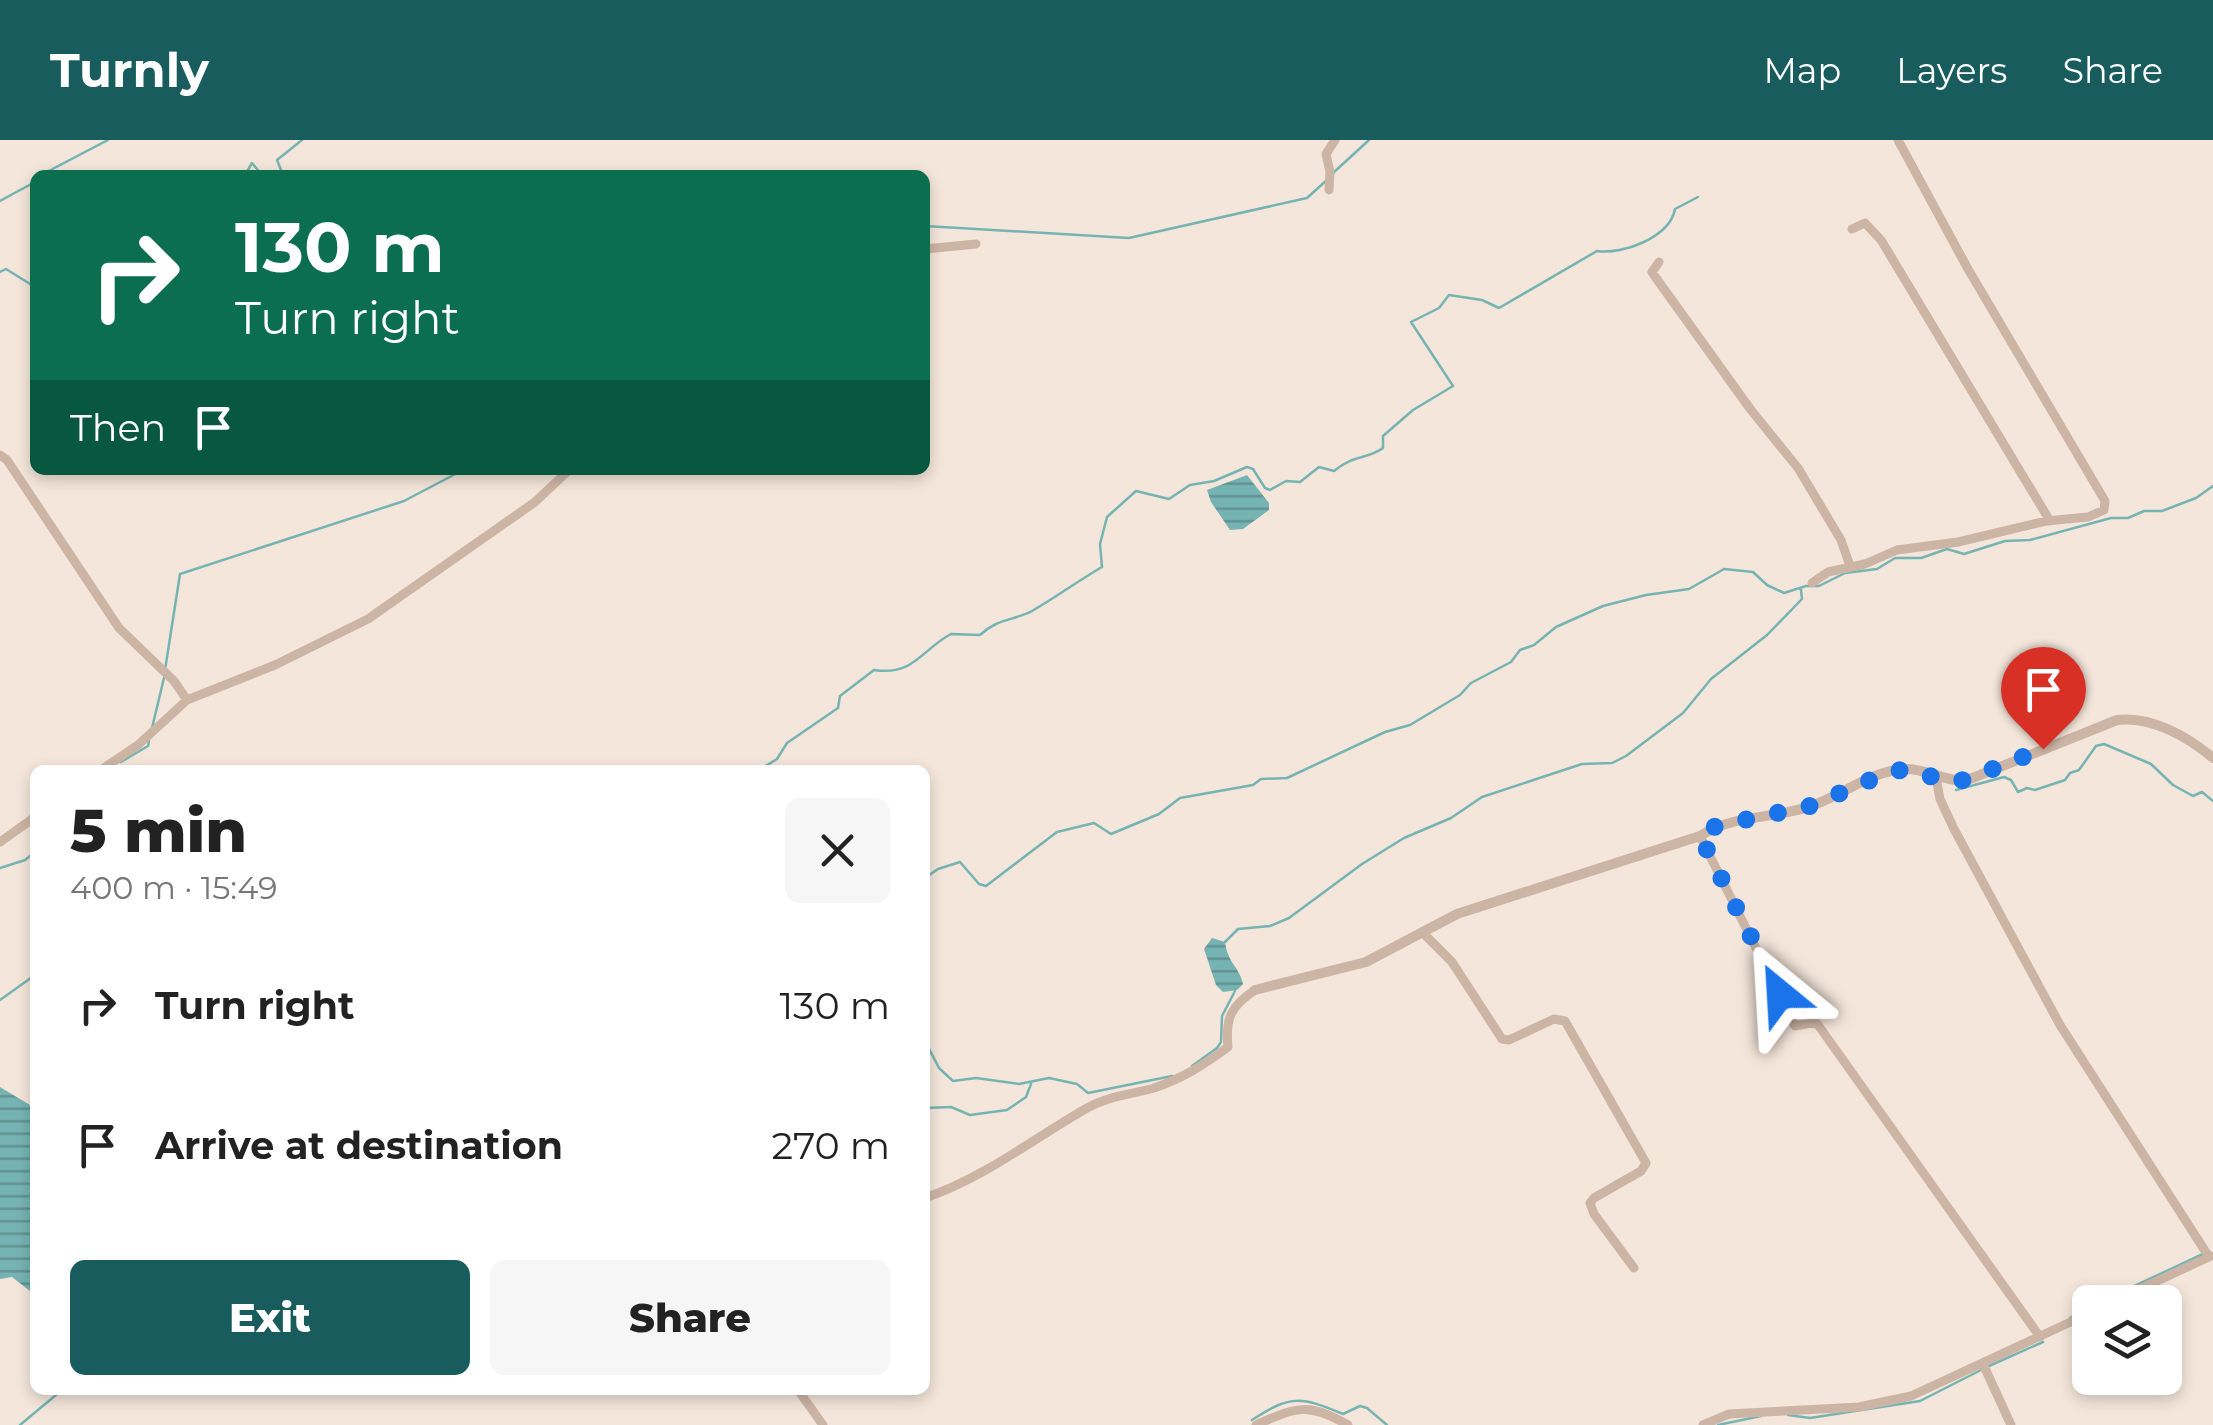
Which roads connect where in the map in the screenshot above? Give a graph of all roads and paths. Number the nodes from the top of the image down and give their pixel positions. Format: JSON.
{"nodes":[{"id":1,"x":1335,"y":140,"type":"edge"},
{"id":2,"x":1898,"y":140,"type":"edge"},
{"id":3,"x":1329,"y":190,"type":"dead end"},
{"id":4,"x":1852,"y":229,"type":"dead end"},
{"id":5,"x":976,"y":244,"type":"dead end"},
{"id":6,"x":930,"y":249,"type":"edge"},
{"id":7,"x":1659,"y":262,"type":"dead end"},
{"id":8,"x":0,"y":455,"type":"edge"},
{"id":9,"x":563,"y":475,"type":"edge"},
{"id":10,"x":2050,"y":521,"type":"junction"},
{"id":11,"x":1850,"y":566,"type":"junction"},
{"id":12,"x":1812,"y":583,"type":"dead end"},
{"id":13,"x":187,"y":700,"type":"junction"},
{"id":14,"x":2213,"y":758,"type":"edge"},
{"id":15,"x":108,"y":765,"type":"edge"},
{"id":16,"x":1936,"y":778,"type":"junction"},
{"id":17,"x":30,"y":821,"type":"edge"},
{"id":18,"x":1700,"y":836,"type":"junction"},
{"id":19,"x":0,"y":842,"type":"edge"},
{"id":20,"x":1422,"y":932,"type":"junction"},
{"id":21,"x":1256,"y":990,"type":"joint"},
{"id":22,"x":930,"y":1197,"type":"edge"},
{"id":23,"x":2211,"y":1256,"type":"edge"},
{"id":24,"x":1634,"y":1268,"type":"dead end"},
{"id":25,"x":2149,"y":1285,"type":"edge"},
{"id":26,"x":2072,"y":1322,"type":"edge"},
{"id":27,"x":2040,"y":1337,"type":"junction"},
{"id":28,"x":1983,"y":1364,"type":"junction"},
{"id":29,"x":802,"y":1395,"type":"edge"},
{"id":30,"x":823,"y":1425,"type":"edge"},
{"id":31,"x":1256,"y":1425,"type":"edge"},
{"id":32,"x":1348,"y":1425,"type":"edge"},
{"id":33,"x":1703,"y":1425,"type":"edge"},
{"id":34,"x":2011,"y":1425,"type":"edge"}],
"edges":[{"from":1,"to":3,"type":"street"},
{"from":2,"to":10,"type":"street"},
{"from":4,"to":10,"type":"street"},
{"from":5,"to":6,"type":"street"},
{"from":7,"to":11,"type":"street"},
{"from":8,"to":13,"type":"street"},
{"from":9,"to":13,"type":"street"},
{"from":10,"to":11,"type":"street"},
{"from":11,"to":12,"type":"street"},
{"from":13,"to":15,"type":"street"},
{"from":14,"to":16,"type":"street"},
{"from":16,"to":18,"type":"street"},
{"from":16,"to":23,"type":"street"},
{"from":17,"to":19,"type":"street"},
{"from":18,"to":20,"type":"street"},
{"from":18,"to":27,"type":"street"},
{"from":20,"to":21,"type":"street"},
{"from":20,"to":24,"type":"street"},
{"from":21,"to":22,"type":"street"},
{"from":23,"to":25,"type":"street"},
{"from":26,"to":27,"type":"street"},
{"from":27,"to":28,"type":"street"},
{"from":28,"to":33,"type":"street"},
{"from":28,"to":34,"type":"street"},
{"from":29,"to":30,"type":"street"},
{"from":31,"to":32,"type":"street"}]}
